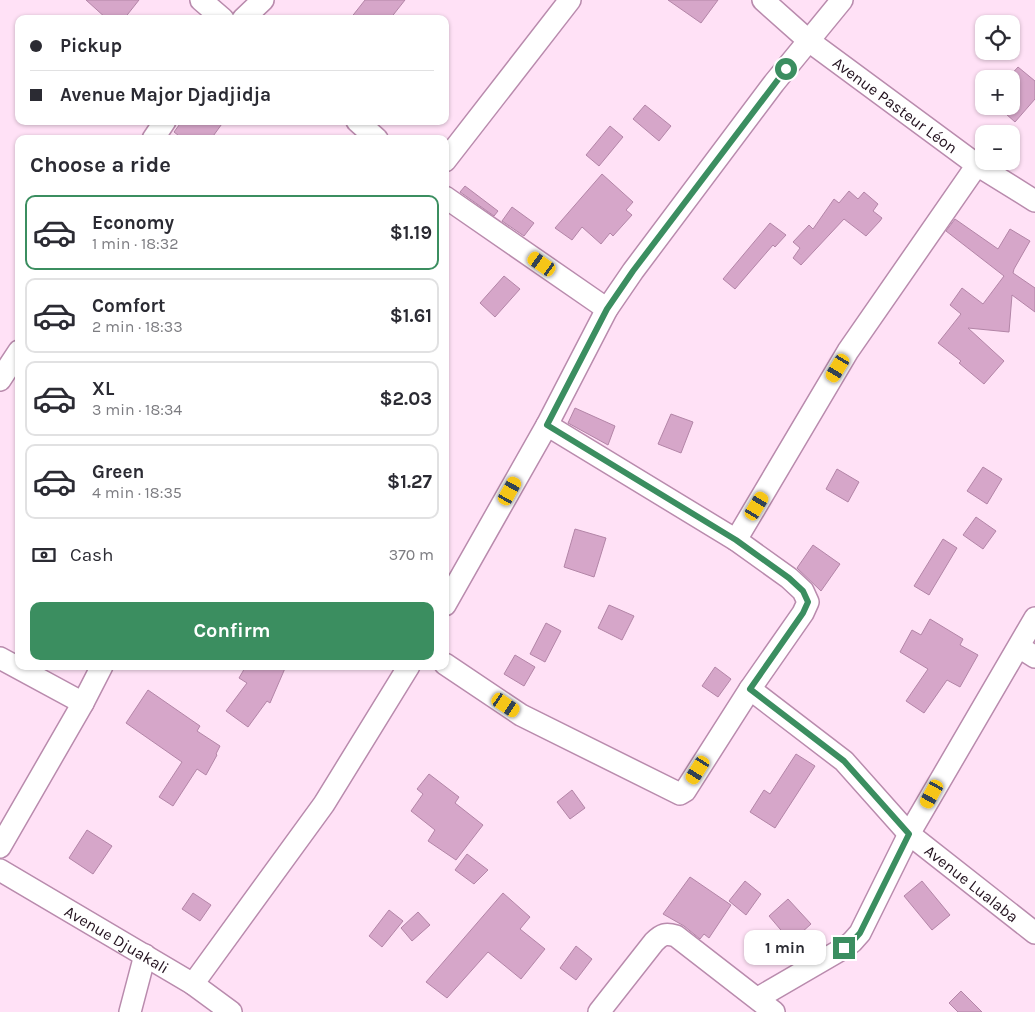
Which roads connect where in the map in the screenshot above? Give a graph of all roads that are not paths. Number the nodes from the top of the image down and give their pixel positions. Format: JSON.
{"nodes":[{"id":1,"x":201,"y":0,"type":"edge"},
{"id":2,"x":263,"y":0,"type":"edge"},
{"id":3,"x":570,"y":0,"type":"edge"},
{"id":4,"x":763,"y":0,"type":"edge"},
{"id":5,"x":842,"y":0,"type":"edge"},
{"id":6,"x":218,"y":15,"type":"edge"},
{"id":7,"x":247,"y":15,"type":"edge"},
{"id":8,"x":809,"y":41,"type":"junction"},
{"id":9,"x":362,"y":125,"type":"edge"},
{"id":10,"x":373,"y":135,"type":"edge"},
{"id":11,"x":449,"y":156,"type":"edge"},
{"id":12,"x":975,"y":164,"type":"edge"},
{"id":13,"x":975,"y":168,"type":"edge"},
{"id":14,"x":985,"y":170,"type":"edge"},
{"id":15,"x":449,"y":200,"type":"edge"},
{"id":16,"x":1035,"y":201,"type":"edge"},
{"id":17,"x":607,"y":309,"type":"junction"},
{"id":18,"x":15,"y":357,"type":"edge"},
{"id":19,"x":0,"y":380,"type":"edge"},
{"id":20,"x":547,"y":425,"type":"junction"},
{"id":21,"x":736,"y":540,"type":"junction"},
{"id":22,"x":449,"y":598,"type":"edge"},
{"id":23,"x":1035,"y":618,"type":"edge"},
{"id":24,"x":1027,"y":652,"type":"edge"},
{"id":25,"x":0,"y":658,"type":"edge"},
{"id":26,"x":15,"y":666,"type":"edge"},
{"id":27,"x":449,"y":667,"type":"edge"},
{"id":28,"x":22,"y":670,"type":"edge"},
{"id":29,"x":100,"y":670,"type":"edge"},
{"id":30,"x":407,"y":670,"type":"edge"},
{"id":31,"x":750,"y":689,"type":"junction"},
{"id":32,"x":83,"y":703,"type":"junction"},
{"id":33,"x":909,"y":834,"type":"junction"},
{"id":34,"x":0,"y":847,"type":"edge"},
{"id":35,"x":0,"y":870,"type":"edge"},
{"id":36,"x":1035,"y":933,"type":"edge"},
{"id":37,"x":145,"y":955,"type":"junction"},
{"id":38,"x":193,"y":984,"type":"junction"},
{"id":39,"x":758,"y":998,"type":"junction"},
{"id":40,"x":130,"y":1012,"type":"edge"},
{"id":41,"x":231,"y":1012,"type":"edge"},
{"id":42,"x":599,"y":1012,"type":"edge"},
{"id":43,"x":774,"y":1012,"type":"edge"}],
"edges":[{"from":1,"to":6,"type":"street"},
{"from":2,"to":7,"type":"street"},
{"from":3,"to":11,"type":"street"},
{"from":4,"to":8,"type":"street","name":"Avenue Pasteur Léon"},
{"from":5,"to":8,"type":"street"},
{"from":8,"to":12,"type":"street","name":"Avenue Pasteur Léon"},
{"from":8,"to":17,"type":"street"},
{"from":9,"to":10,"type":"street"},
{"from":13,"to":21,"type":"street"},
{"from":14,"to":16,"type":"street","name":"Avenue Pasteur Léon"},
{"from":15,"to":17,"type":"street"},
{"from":17,"to":20,"type":"street"},
{"from":18,"to":19,"type":"street"},
{"from":20,"to":21,"type":"street"},
{"from":20,"to":22,"type":"street"},
{"from":21,"to":31,"type":"street"},
{"from":23,"to":24,"type":"street"},
{"from":24,"to":33,"type":"street"},
{"from":25,"to":26,"type":"street"},
{"from":27,"to":31,"type":"street"},
{"from":28,"to":32,"type":"street"},
{"from":29,"to":32,"type":"street"},
{"from":30,"to":38,"type":"street"},
{"from":31,"to":33,"type":"street","name":"Avenue Lualaba"},
{"from":32,"to":34,"type":"street"},
{"from":33,"to":36,"type":"street","name":"Avenue Lualaba"},
{"from":33,"to":39,"type":"street"},
{"from":35,"to":37,"type":"street","name":"Avenue Djuakali"},
{"from":37,"to":38,"type":"street","name":"Avenue Djuakali"},
{"from":37,"to":40,"type":"street"},
{"from":38,"to":41,"type":"street","name":"Avenue Djuakali"},
{"from":39,"to":42,"type":"street"},
{"from":39,"to":43,"type":"street"}]}
